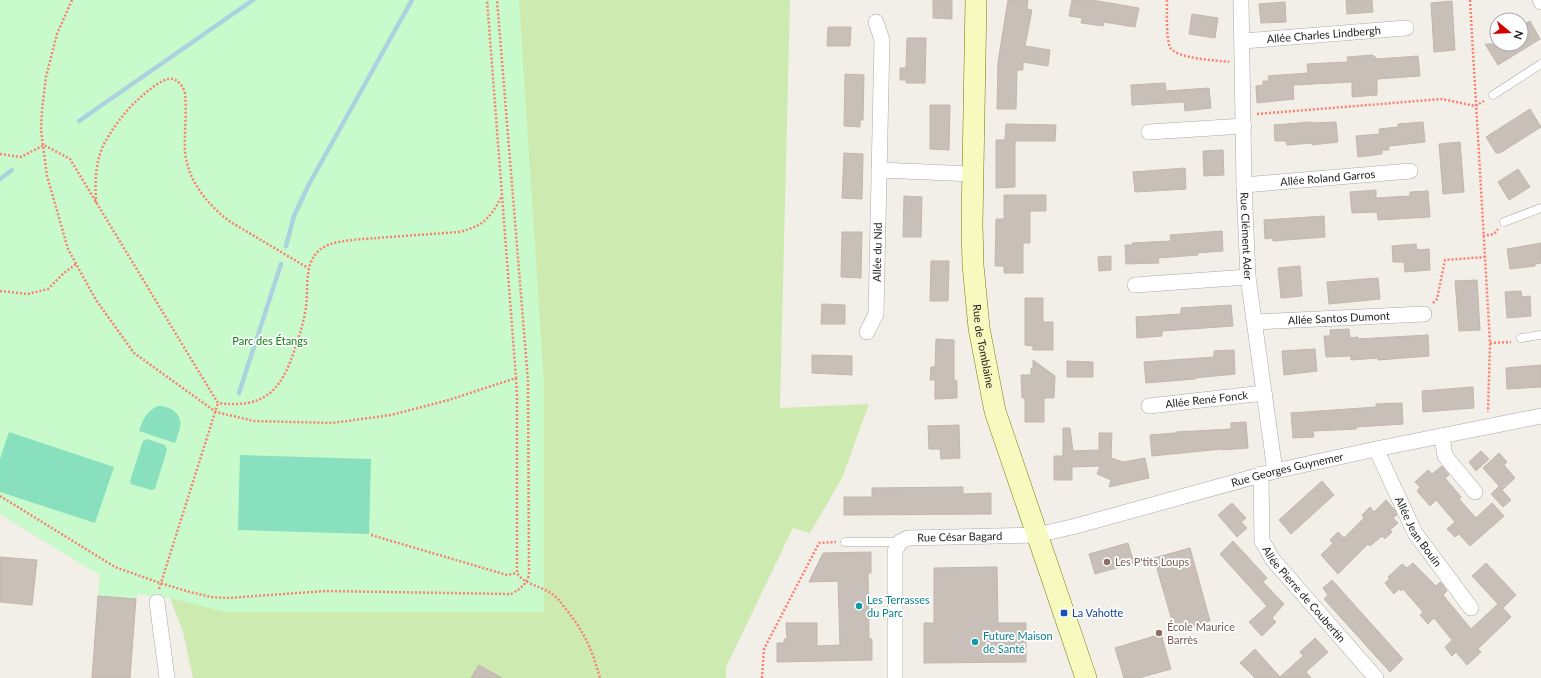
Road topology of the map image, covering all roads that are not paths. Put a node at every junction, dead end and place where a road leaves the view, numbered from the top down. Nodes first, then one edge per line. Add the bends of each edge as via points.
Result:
1 (976, 0) edge
2 (1241, 0) edge
3 (876, 22) dead end
4 (1406, 28) dead end
5 (1243, 41) junction
6 (1541, 64) edge
7 (1493, 95) dead end
8 (1244, 121) junction
9 (1149, 132) dead end
10 (879, 170) junction
11 (1410, 171) dead end
12 (972, 174) junction
13 (1244, 185) junction
14 (1541, 208) edge
15 (1504, 222) road end
16 (1248, 277) junction
17 (1135, 285) dead end
18 (1424, 314) road end
19 (1255, 322) junction
20 (867, 332) dead end
21 (1541, 335) edge
22 (1521, 338) road end
23 (1264, 394) junction
24 (1149, 406) dead end
25 (1541, 416) edge
26 (1442, 436) junction
27 (1376, 449) junction
28 (1268, 472) junction
29 (1475, 492) dead end
30 (1037, 535) junction
31 (846, 542) road end
32 (900, 542) junction
33 (157, 602) road end
34 (1470, 608) dead end
35 (1082, 677) edge
36 (167, 678) edge
37 (895, 678) edge
38 (1376, 678) edge

1 - 12 main road, Rue de Tomblaine
2 - 5 street, Rue Clément Ader
3 - 10 street, Allée du Nid via 882,40
4 - 5 street, Allée Charles Lindbergh
5 - 8 street, Rue Clément Ader
6 - 7 lane
8 - 9 street
8 - 13 street, Rue Clément Ader
10 - 12 street
10 - 20 street, Allée du Nid via 876,314
11 - 13 street, Allée Roland Garros
12 - 30 main road, Rue de Tomblaine via 975,298 984,357 995,411
13 - 16 street, Rue Clément Ader
14 - 15 lane
16 - 17 street
16 - 19 street, Rue Clément Ader
18 - 19 street, Allée Santos Dumont
19 - 23 street, Rue Clément Ader
21 - 22 lane
23 - 24 street, Allée René Fonck
23 - 28 street, Rue Clément Ader
25 - 26 street, Rue Georges Guynemer
26 - 27 street, Rue Georges Guynemer
26 - 29 street via 1445,456
27 - 28 street, Rue Georges Guynemer
27 - 34 street, Allée Jean Bouin via 1415,533
28 - 30 street, Rue Georges Guynemer
28 - 38 street, Allée Pierre de Coubertin via 1262,541 1273,560
30 - 32 street, Rue César Bagard via 908,538
30 - 35 main road, Rue de Tomblaine
31 - 32 lane
32 - 37 street via 895,551
33 - 36 street

